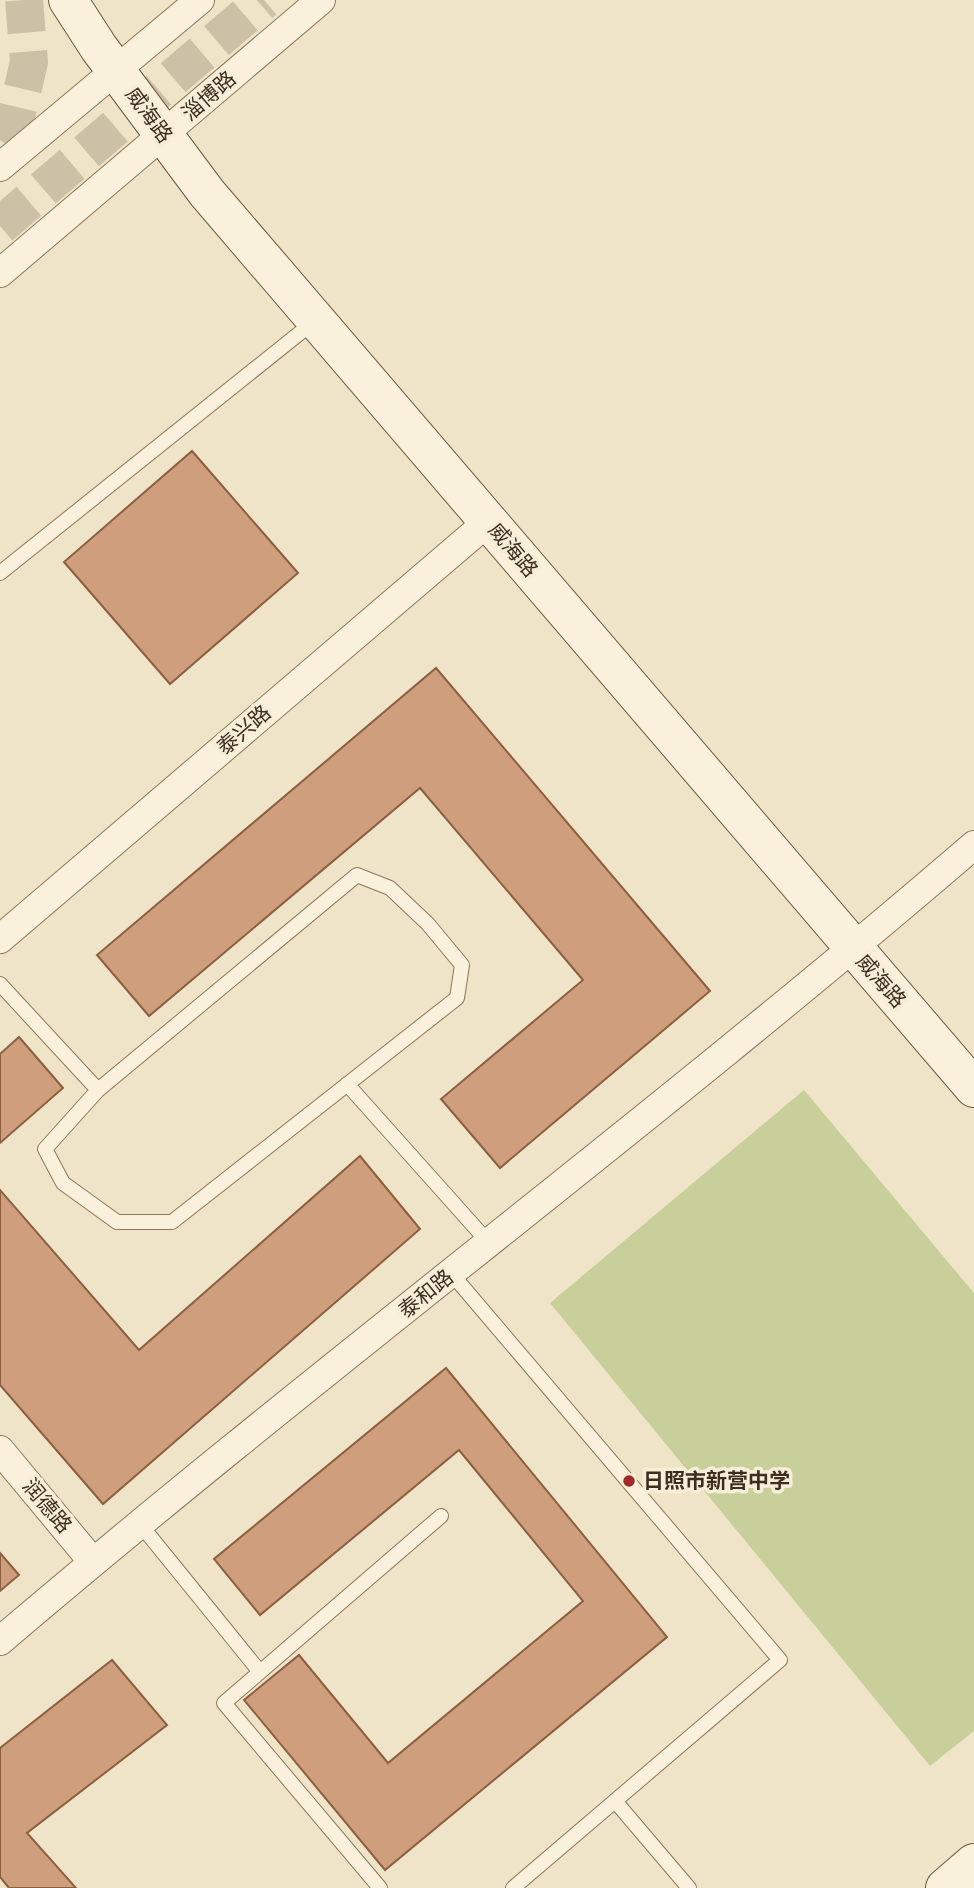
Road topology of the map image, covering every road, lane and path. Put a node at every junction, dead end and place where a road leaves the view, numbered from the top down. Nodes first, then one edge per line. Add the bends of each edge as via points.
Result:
1 (68, 0) edge
2 (200, 0) edge
3 (321, 0) edge
4 (116, 71) junction
5 (164, 135) junction
6 (0, 167) edge
7 (0, 273) edge
8 (316, 320) junction
9 (489, 521) junction
10 (0, 573) edge
11 (974, 845) edge
12 (0, 939) edge
13 (853, 949) junction
14 (0, 984) edge
15 (347, 1084) junction
16 (974, 1088) edge
17 (97, 1090) junction
18 (489, 1243) junction
19 (452, 1273) junction
20 (0, 1450) edge
21 (441, 1516) dead end
22 (140, 1524) junction
23 (93, 1562) junction
24 (0, 1642) edge
25 (260, 1672) junction
26 (615, 1801) junction
27 (974, 1863) edge
28 (380, 1888) edge
29 (513, 1888) edge
30 (689, 1888) edge
31 (944, 1888) edge

1 - 4 main road, 威海路
2 - 4 street
3 - 5 street, 淄博路
4 - 5 main road, 威海路
4 - 6 street
5 - 7 street, 淄博路
5 - 8 main road, 威海路 via 207,193
8 - 9 main road, 威海路
8 - 10 lane
9 - 12 street, 泰兴路
9 - 13 main road, 威海路
11 - 13 street, 泰和路
13 - 16 main road, 威海路
13 - 18 street, 泰和路
14 - 17 lane
15 - 17 lane via 172,1222 117,1222 63,1184 45,1149
15 - 17 lane via 457,998 462,965 390,888 357,875
15 - 18 lane
18 - 19 street, 泰和路
19 - 22 street, 泰和路
19 - 26 lane via 780,1660
20 - 23 street, 润德路
21 - 25 lane
22 - 23 street, 泰和路
22 - 25 lane
23 - 24 street, 泰和路
25 - 28 lane via 223,1703
26 - 29 lane
26 - 30 lane
27 - 31 main road

